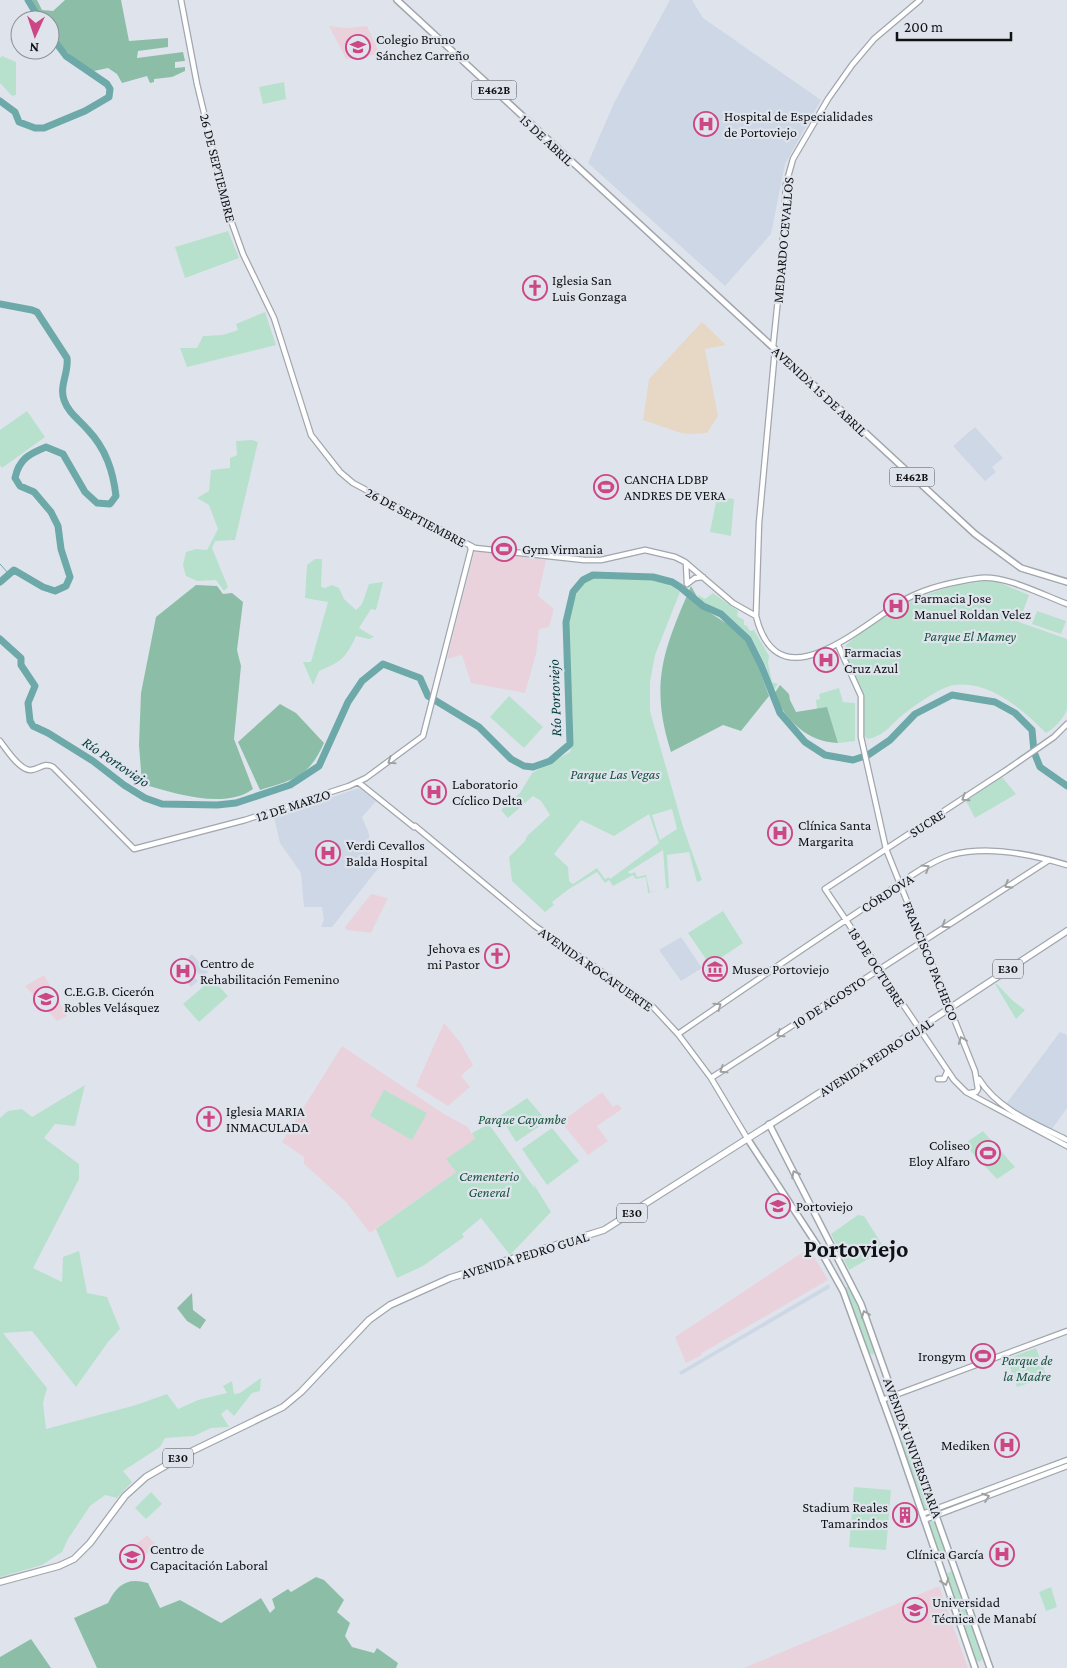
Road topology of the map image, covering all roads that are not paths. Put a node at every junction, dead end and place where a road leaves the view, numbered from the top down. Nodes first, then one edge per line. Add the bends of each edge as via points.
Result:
1 (180, 0) edge
2 (397, 0) edge
3 (920, 0) edge
4 (587, 177) joint
5 (774, 348) junction
6 (472, 548) junction
7 (685, 562) junction
8 (703, 577) junction
9 (1067, 582) edge
10 (1067, 604) edge
11 (756, 616) junction
12 (838, 645) junction
13 (1067, 724) edge
14 (0, 741) edge
15 (360, 781) junction
16 (886, 849) junction
17 (1049, 860) junction
18 (1067, 865) edge
19 (900, 884) junction
20 (825, 889) joint
21 (846, 920) junction
22 (1067, 930) edge
23 (923, 939) junction
24 (879, 969) junction
25 (950, 1008) junction
26 (918, 1029) junction
27 (678, 1034) junction
28 (946, 1071) junction
29 (975, 1071) junction
30 (711, 1078) junction
31 (938, 1079) dead end
32 (966, 1092) junction
33 (1006, 1111) junction
34 (769, 1124) junction
35 (747, 1138) junction
36 (1067, 1140) edge
37 (1067, 1146) edge
38 (814, 1240) joint
39 (1067, 1331) edge
40 (894, 1396) junction
41 (882, 1400) junction
42 (1067, 1460) edge
43 (1067, 1466) edge
44 (937, 1512) junction
45 (923, 1517) junction
46 (0, 1582) edge
47 (968, 1603) junction
48 (954, 1607) junction
49 (975, 1668) edge
50 (990, 1668) edge

1 - 6 street, 26 DE SEPTIEMBRE via 227,210 243,254 274,318 310,435 348,479
2 - 4 main road, 15 DE ABRIL / E462B
3 - 5 street, MEDARDO CEVALLOS via 856,60 828,99 793,159 786,184
4 - 5 main road, AVENIDA 15 DE ABRIL / E462B
5 - 9 main road, AVENIDA 15 DE ABRIL / E462B via 990,546 1021,568
5 - 11 street, MEDARDO CEVALLOS via 759,523
6 - 7 street, 26 DE SEPTIEMBRE via 589,561 645,550
6 -> 15 street, 12 DE MARZO via 423,736
7 - 8 street, 26 DE SEPTIEMBRE
7 - 8 street via 687,584
8 - 11 street, 26 DE SEPTIEMBRE via 733,603
10 - 12 street via 996,578 966,580 912,596
11 - 12 street via 770,647 782,656 800,656
12 - 16 street, FRANCISCO PACHECO via 861,696 861,737
13 -> 16 street, SUCRE via 1005,771
14 - 15 street, 12 DE MARZO via 26,769 46,764 54,767 134,849 245,820
15 - 27 street, AVENIDA ROCAFUERTE via 535,926 652,1007
16 - 19 street, FRANCISCO PACHECO
16 - 20 street, SUCRE
17 - 18 street, CÓRDOVA
19 -> 17 street, CÓRDOVA via 948,856 970,852 1006,852
17 -> 23 street, 10 DE AGOSTO
19 - 21 street, CÓRDOVA
19 - 23 street, FRANCISCO PACHECO
20 - 21 street, 18 DE OCTUBRE
21 - 24 street, 18 DE OCTUBRE
27 -> 21 street, CÓRDOVA
22 - 25 highway, AVENIDA PEDRO GUAL / E30
23 - 24 street, 10 DE AGOSTO
23 - 25 street, FRANCISCO PACHECO
24 - 26 street, 18 DE OCTUBRE
24 -> 30 street, 10 DE AGOSTO
25 - 26 highway, AVENIDA PEDRO GUAL / E30
29 -> 25 street, FRANCISCO PACHECO
26 - 28 street, 18 DE OCTUBRE
26 - 34 highway, AVENIDA PEDRO GUAL / E30
27 - 30 street, AVENIDA ROCAFUERTE
28 - 31 street via 946,1078
28 - 32 street, 18 DE OCTUBRE
29 - 32 street via 978,1089 974,1093
29 - 33 street, FRANCISCO PACHECO via 988,1092
30 - 35 street, AVENIDA ROCAFUERTE
32 - 33 street, 18 DE OCTUBRE
33 - 36 street
33 - 37 street
34 - 35 highway, AVENIDA PEDRO GUAL / E30
40 -> 34 main road, AVENIDA UNIVERSITARIA via 861,1304
35 - 38 main road, AVENIDA ROCAFUERTE
35 - 46 highway, AVENIDA PEDRO GUAL / E30 via 604,1230 450,1278 390,1305 370,1320 283,1407 146,1477 125,1496 74,1559
38 - 41 main road, AVENIDA UNIVERSITARIA via 843,1291
39 - 40 street
40 - 41 street
40 - 44 main road, AVENIDA UNIVERSITARIA
41 - 45 main road, AVENIDA UNIVERSITARIA
42 - 44 street
44 -> 43 street
44 - 45 street
44 - 47 main road, AVENIDA UNIVERSITARIA
45 -> 48 main road, AVENIDA UNIVERSITARIA
47 - 48 main road
47 - 50 main road, AVENIDA UNIVERSITARIA
48 - 49 main road, AVENIDA UNIVERSITARIA

